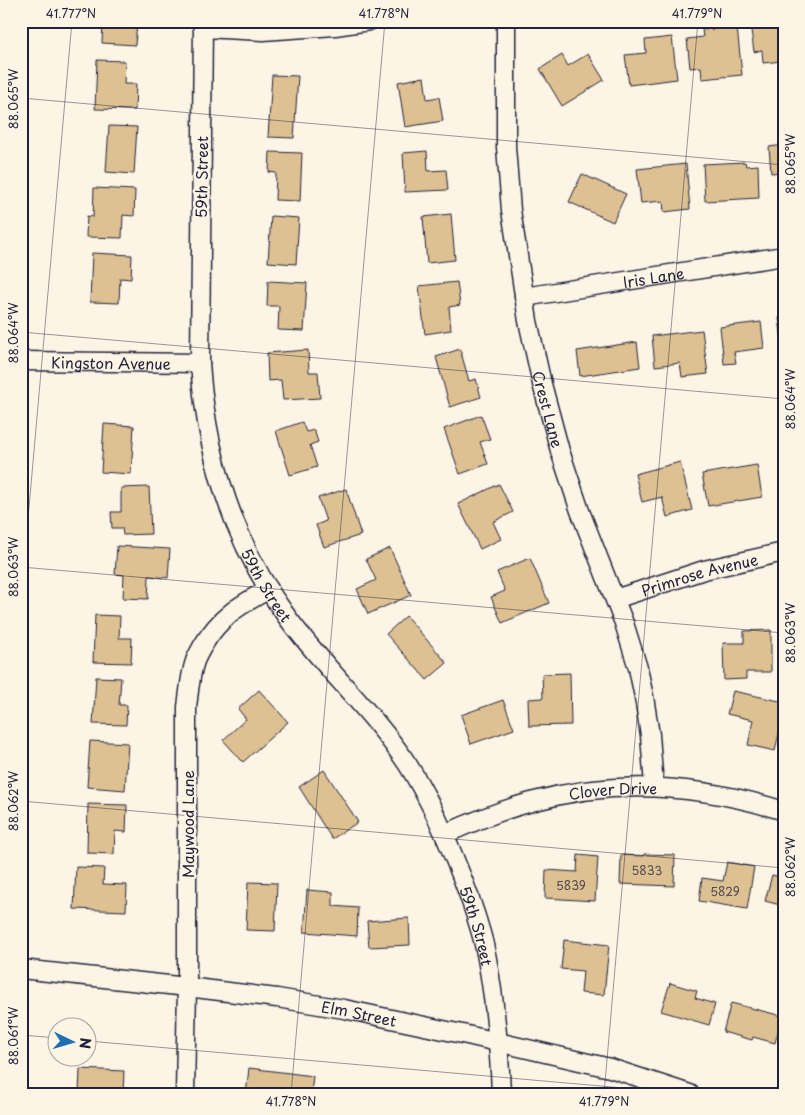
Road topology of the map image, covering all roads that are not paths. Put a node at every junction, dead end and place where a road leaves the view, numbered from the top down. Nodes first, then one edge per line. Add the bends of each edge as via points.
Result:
1 (369, 21) edge
2 (506, 21) edge
3 (203, 25) edge
4 (784, 256) edge
5 (524, 297) junction
6 (21, 361) edge
7 (200, 363) junction
8 (784, 552) edge
9 (269, 588) junction
10 (614, 599) junction
11 (654, 786) junction
12 (784, 810) edge
13 (445, 834) junction
14 (21, 970) edge
15 (187, 987) junction
16 (498, 1042) junction
17 (185, 1094) edge
18 (501, 1094) edge
19 (690, 1094) edge

1 - 3 street via 263,31
2 - 5 street, Crest Lane via 506,147 511,210
3 - 7 street, 59th Street
4 - 5 street, Iris Lane
5 - 10 street, Crest Lane via 560,451
6 - 7 street, Kingston Avenue
7 - 9 street, 59th Street via 208,429 219,477 242,538
8 - 10 street, Primrose Avenue via 704,570
9 - 13 street, 59th Street via 321,659 393,744 425,794
9 - 15 street, Maywood Lane via 222,619 195,660 190,682 187,707
10 - 11 street, Crest Lane via 638,668 650,734
11 - 12 street, Clover Drive via 728,795
11 - 13 street, Clover Drive via 587,791 536,800
13 - 16 street, 59th Street via 469,893 481,934
14 - 15 street, Elm Street
15 - 16 street, Elm Street via 344,1009
15 - 17 street, Maywood Lane
16 - 18 street, 59th Street
16 - 19 street, Elm Street via 610,1068

